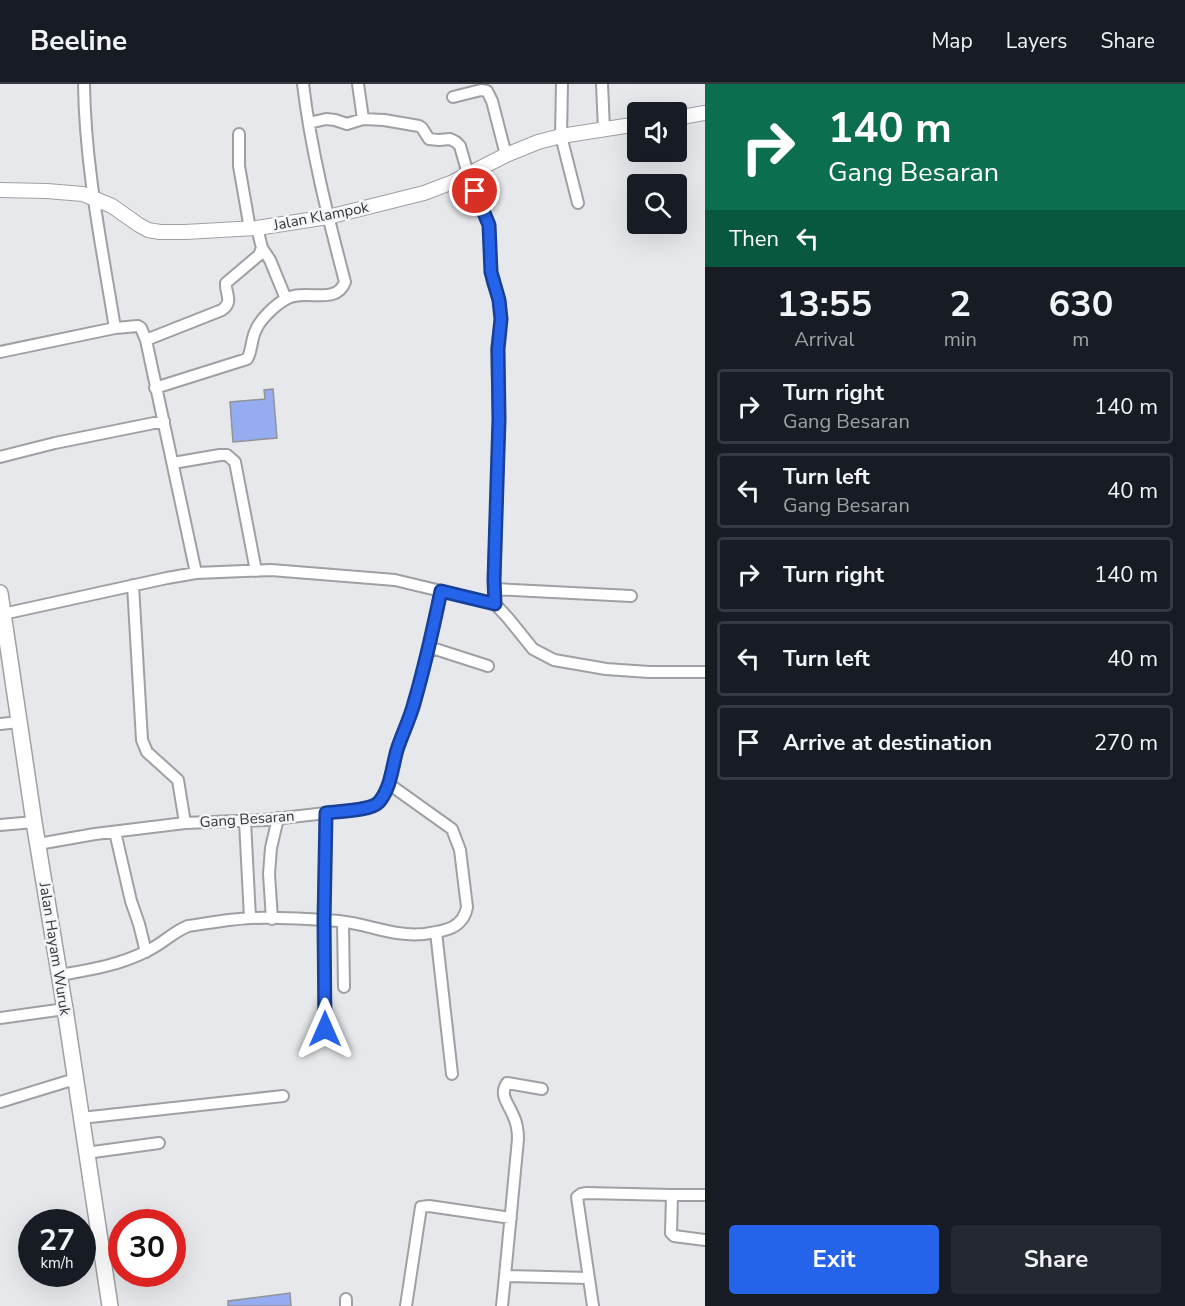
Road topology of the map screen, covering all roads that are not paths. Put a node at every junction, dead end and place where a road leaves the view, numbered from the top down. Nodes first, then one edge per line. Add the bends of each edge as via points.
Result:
1 (84, 84) edge
2 (303, 84) edge
3 (358, 84) edge
4 (562, 84) edge
5 (602, 84) edge
6 (453, 97) dead end
7 (705, 113) edge
8 (687, 116) edge
9 (363, 119) junction
10 (309, 123) junction
11 (627, 126) edge
12 (604, 129) junction
13 (239, 134) dead end
14 (561, 136) junction
15 (506, 155) junction
16 (468, 174) junction
17 (0, 190) edge
18 (94, 198) junction
19 (578, 203) dead end
20 (328, 217) junction
21 (254, 228) junction
22 (262, 248) junction
23 (286, 299) junction
24 (115, 328) junction
25 (146, 340) junction
26 (0, 352) edge
27 (155, 387) junction
28 (164, 421) junction
29 (0, 458) edge
30 (173, 463) junction
31 (256, 571) junction
32 (196, 573) junction
33 (133, 585) junction
34 (494, 589) junction
35 (441, 591) junction
36 (0, 593) edge
37 (631, 596) dead end
38 (495, 604) junction
39 (3, 614) junction
40 (429, 647) junction
41 (488, 666) dead end
42 (705, 672) edge
43 (19, 722) junction
44 (0, 723) edge
45 (389, 784) junction
46 (326, 813) junction
47 (279, 818) junction
48 (245, 821) junction
49 (34, 822) junction
50 (184, 823) junction
51 (0, 825) edge
52 (115, 832) junction
53 (38, 844) junction
54 (250, 918) junction
55 (272, 919) junction
56 (324, 920) junction
57 (343, 922) junction
58 (436, 932) junction
59 (146, 952) junction
60 (60, 975) junction
61 (344, 987) dead end
62 (65, 1009) junction
63 (0, 1018) edge
64 (325, 1029) dead end
65 (452, 1074) dead end
66 (75, 1079) junction
67 (542, 1089) dead end
68 (283, 1096) dead end
69 (0, 1102) edge
70 (81, 1118) junction
71 (159, 1143) dead end
72 (86, 1153) junction
73 (672, 1195) junction
74 (705, 1195) edge
75 (512, 1218) junction
76 (705, 1240) edge
77 (505, 1276) junction
78 (588, 1278) junction
79 (110, 1306) edge
80 (406, 1306) edge
81 (502, 1306) edge
82 (593, 1306) edge

1 - 18 street
2 - 10 street
3 - 9 street
4 - 14 street
5 - 12 street
6 - 15 street via 487,91
7 - 8 street
9 - 10 street via 343,123 326,118
9 - 16 street via 418,126 429,139 456,142
10 - 20 street
11 - 12 street, Jalan Klampok
12 - 14 street, Jalan Klampok
13 - 21 street via 239,166
14 - 15 street, Jalan Klampok
14 - 19 street
15 - 16 street, Jalan Klampok
16 - 20 street, Jalan Klampok via 424,193
16 - 34 street via 489,225 491,272 501,319
17 - 18 street, Jalan Klampok via 62,192
18 - 21 street, Jalan Klampok via 148,230
18 - 24 street
20 - 21 street, Jalan Klampok
20 - 23 street via 345,282 342,289 332,294
21 - 22 street
22 - 23 street
22 - 25 street via 226,283 229,302 222,310
23 - 27 street via 260,323 247,359
24 - 25 street via 138,326
24 - 26 street
25 - 27 street
27 - 28 street
28 - 29 street
28 - 30 street
30 - 31 street via 220,455 236,462
30 - 32 street
31 - 32 street
31 - 35 street via 395,580
32 - 33 street
33 - 39 street
33 - 50 street via 142,740 147,752 178,780
34 - 37 street
34 - 38 street
35 - 38 street
35 - 40 street, Gang Besaran
36 - 39 main road, Jalan Hayam Wuruk
38 - 42 street via 533,650 554,660 606,669
39 - 43 main road, Jalan Hayam Wuruk
40 - 41 street
40 - 45 street, Gang Besaran
43 - 44 street
43 - 49 main road, Jalan Hayam Wuruk
45 - 46 street, Gang Besaran via 375,805
45 - 58 street via 452,829 460,850 465,915 455,926
46 - 47 street, Gang Besaran
46 - 56 street
47 - 48 street, Gang Besaran
47 - 55 street via 269,874
48 - 50 street, Gang Besaran
48 - 54 street
49 - 51 street
49 - 53 main road, Jalan Hayam Wuruk
50 - 52 street, Gang Besaran
52 - 53 street, Gang Besaran
52 - 59 street
53 - 60 main road, Jalan Hayam Wuruk
54 - 55 street
54 - 59 street via 188,926
55 - 56 street
56 - 57 street
56 - 64 street
57 - 58 street via 404,935
57 - 61 street
58 - 65 street
59 - 60 street via 108,966
60 - 62 main road, Jalan Hayam Wuruk
62 - 63 street
62 - 66 main road, Jalan Hayam Wuruk
66 - 69 street
66 - 70 main road, Jalan Hayam Wuruk
67 - 75 street via 507,1083 505,1086 505,1100 518,1134
68 - 70 street
70 - 72 main road, Jalan Hayam Wuruk
71 - 72 street
72 - 79 main road, Jalan Hayam Wuruk
73 - 74 street
73 - 76 street via 672,1235
73 - 78 street via 578,1196
75 - 77 street
75 - 80 street via 421,1207
77 - 78 street
77 - 81 street
78 - 82 street

